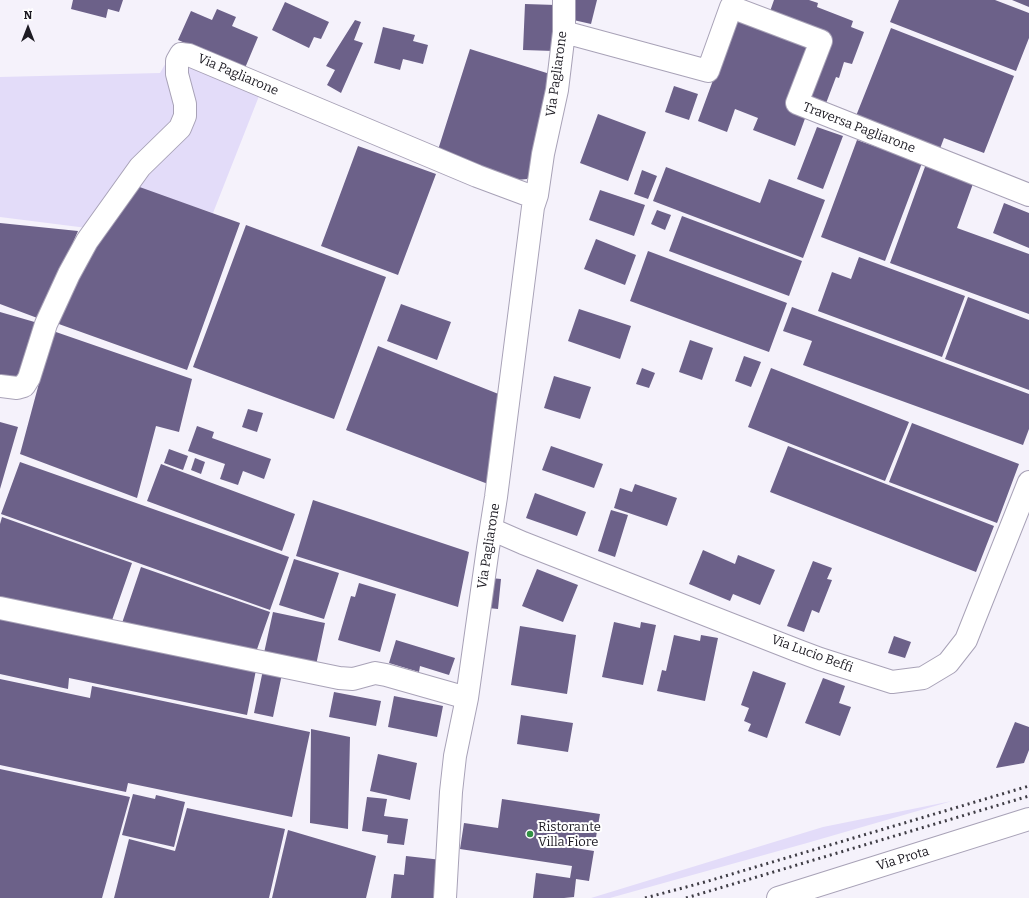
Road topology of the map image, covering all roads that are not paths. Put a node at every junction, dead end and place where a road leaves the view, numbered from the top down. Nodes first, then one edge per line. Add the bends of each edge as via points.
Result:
1 (564, 0) edge
2 (564, 32) junction
3 (537, 195) junction
4 (1029, 195) edge
5 (0, 386) edge
6 (1029, 482) edge
7 (491, 529) junction
8 (0, 608) edge
9 (467, 698) junction
10 (1029, 819) edge
11 (445, 898) edge
12 (778, 898) edge

1 - 2 street, Via Pagliarone
2 - 3 street, Via Pagliarone via 557,90
2 - 4 street, Traversa Pagliarone via 708,71 731,7 821,41 797,103
3 - 5 street, Via Pagliarone via 528,195 477,176 189,55 181,54 177,61 177,74 186,104 186,116 180,128 140,167 86,241 46,324 29,378 24,386
3 - 7 street, Via Pagliarone via 533,207
6 - 7 street, Via Lucio Beffi via 966,640 948,663 923,678 892,682 796,650
7 - 9 street, Via Pagliarone
8 - 9 street via 339,678 386,675
9 - 11 street, Via Pagliarone via 455,756 451,792
10 - 12 street, Via Prota

